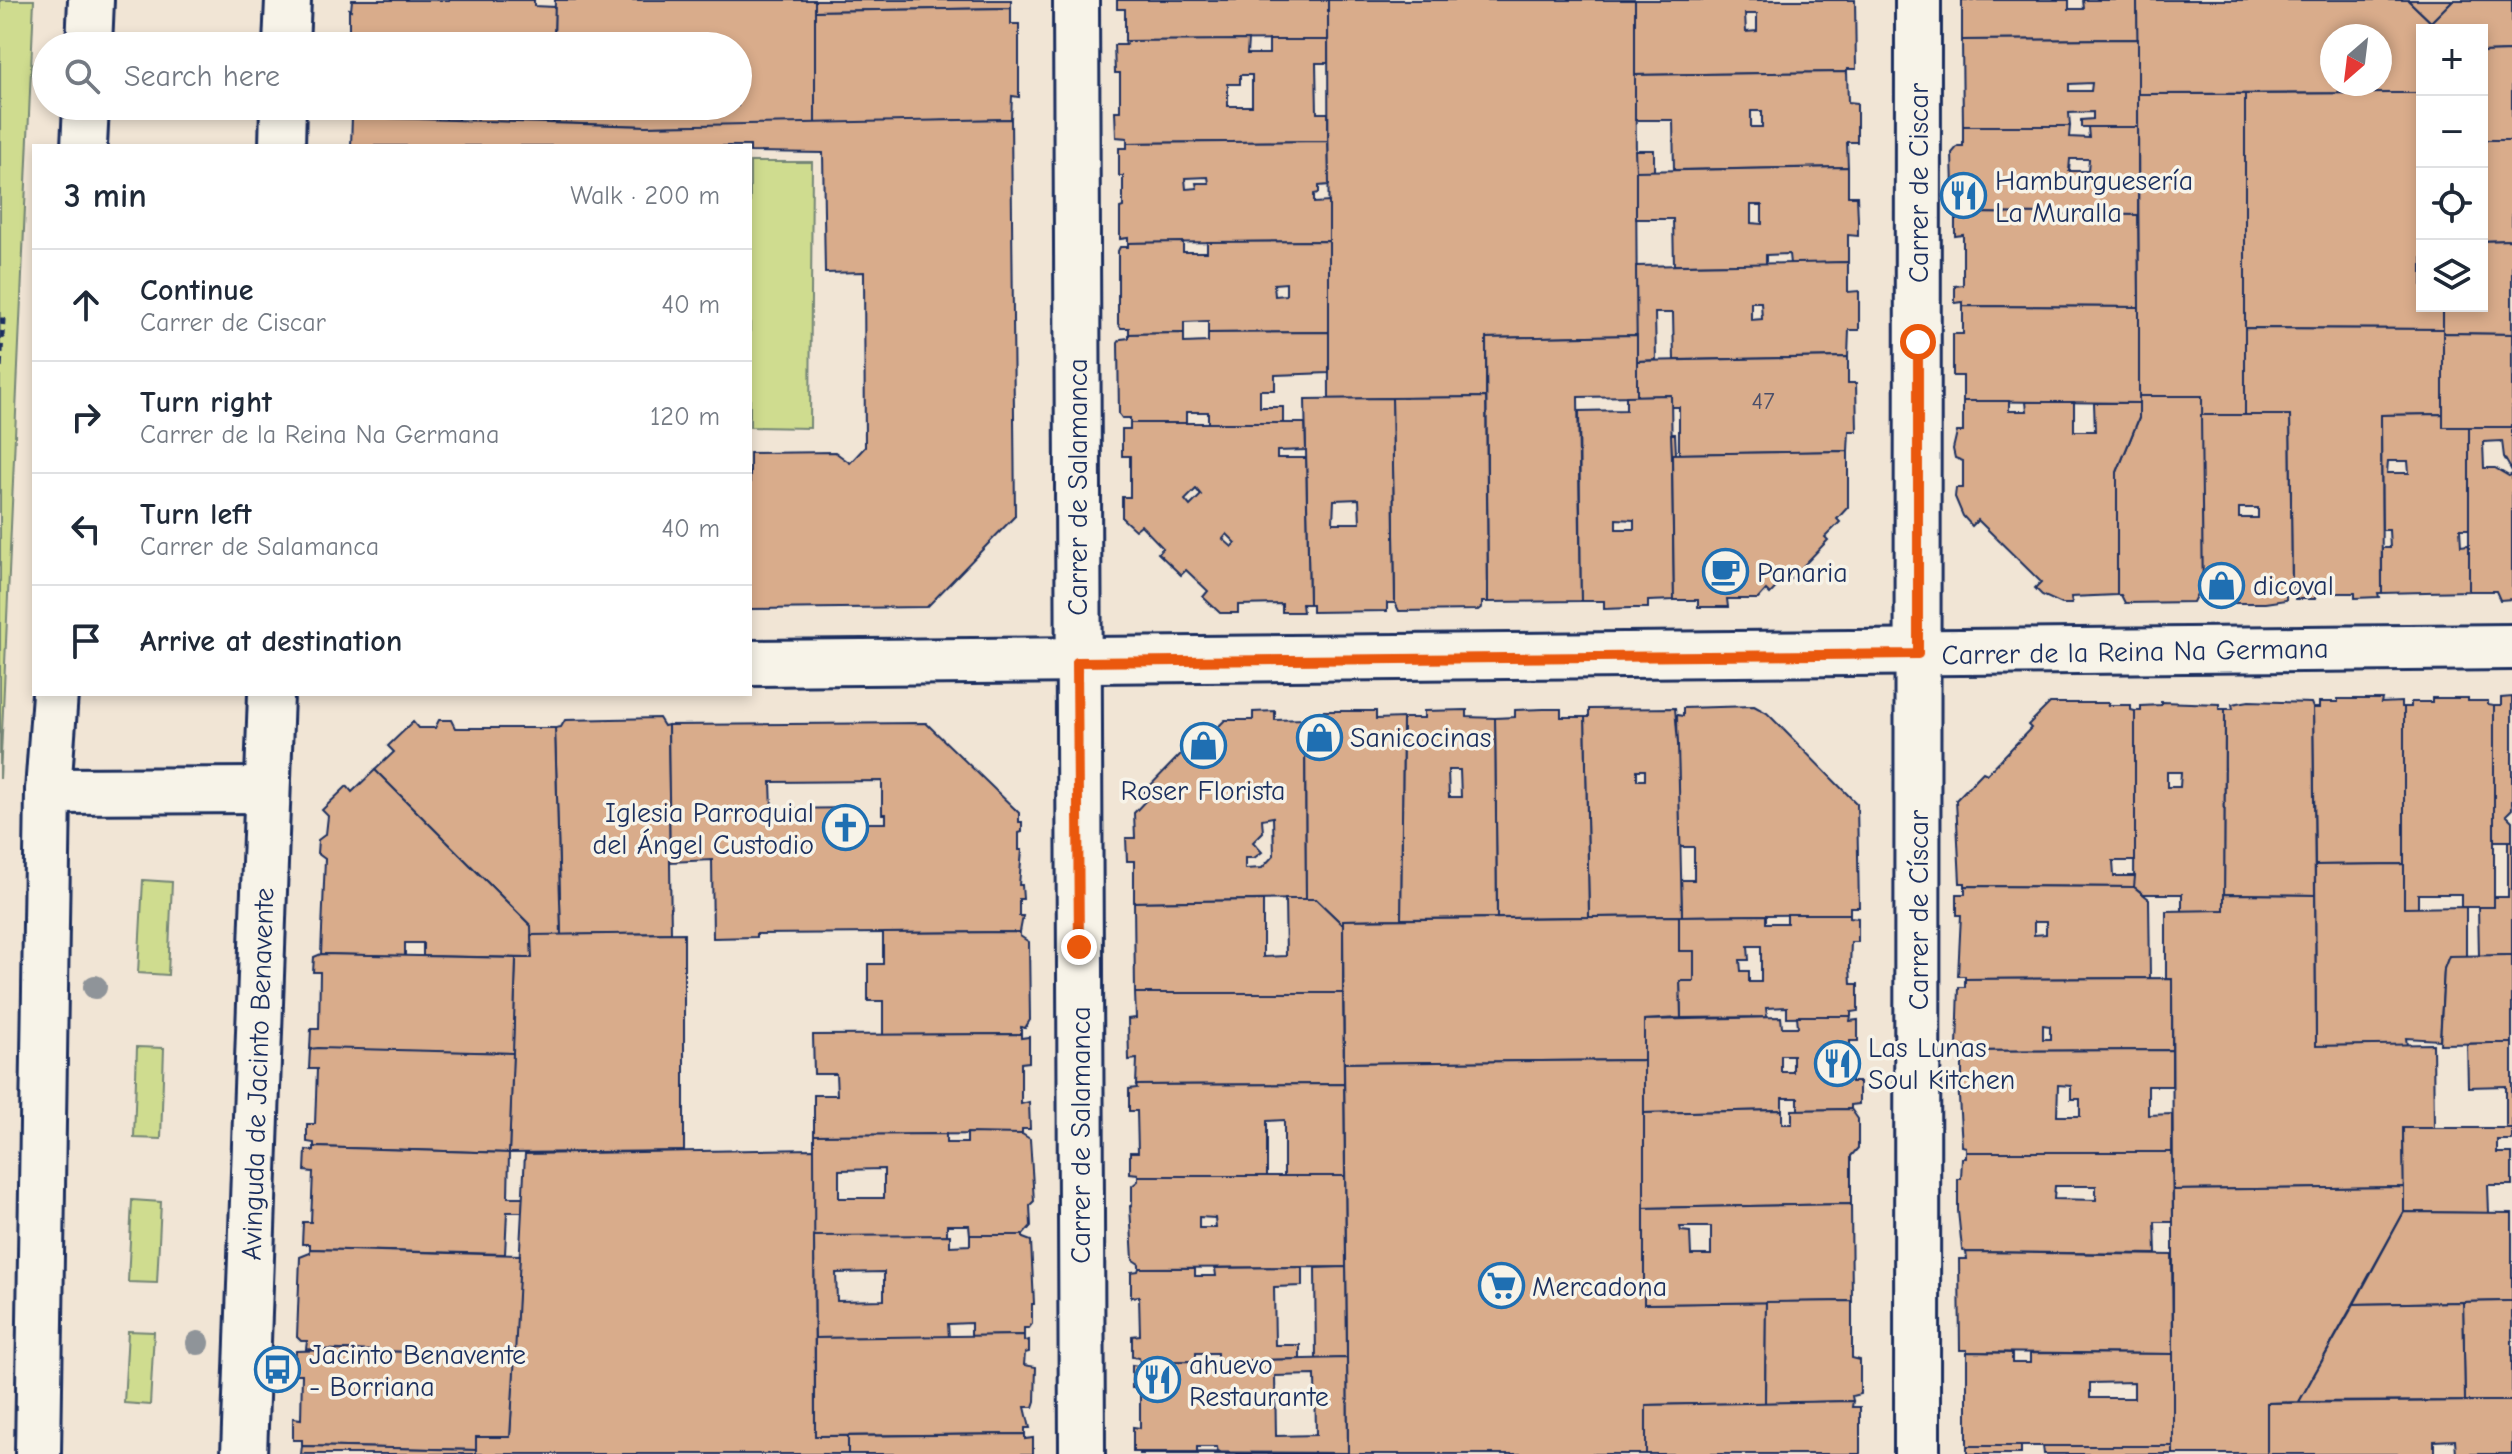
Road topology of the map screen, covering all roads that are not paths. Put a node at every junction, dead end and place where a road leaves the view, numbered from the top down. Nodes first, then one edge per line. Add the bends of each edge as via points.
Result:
1 (91, 0) edge
2 (288, 0) edge
3 (1076, 0) edge
4 (1918, 0) edge
5 (90, 32) edge
6 (287, 32) edge
7 (85, 120) edge
8 (283, 120) edge
9 (84, 144) edge
10 (282, 144) edge
11 (2512, 647) edge
12 (1918, 654) junction
13 (1077, 662) junction
14 (752, 663) edge
15 (55, 696) edge
16 (271, 696) edge
17 (267, 790) junction
18 (48, 791) junction
19 (38, 1454) edge
20 (244, 1454) edge
21 (1082, 1454) edge
22 (1917, 1454) edge

1 - 5 street
2 - 6 street
3 - 13 street, Carrer de Salamanca
4 - 12 street, Carrer de Ciscar
7 - 9 street
8 - 10 street
11 - 12 street, Carrer de la Reina Na Germana
12 - 13 street, Carrer de la Reina Na Germana
12 - 22 street, Carrer de Císcar
13 - 14 street, Carrer de la Reina Na Germana
13 - 21 street, Carrer de Salamanca
15 - 18 street
16 - 17 street, Avinguda de Jacinto Benavente
17 - 18 street
17 - 20 street, Avinguda de Jacinto Benavente
18 - 19 street

